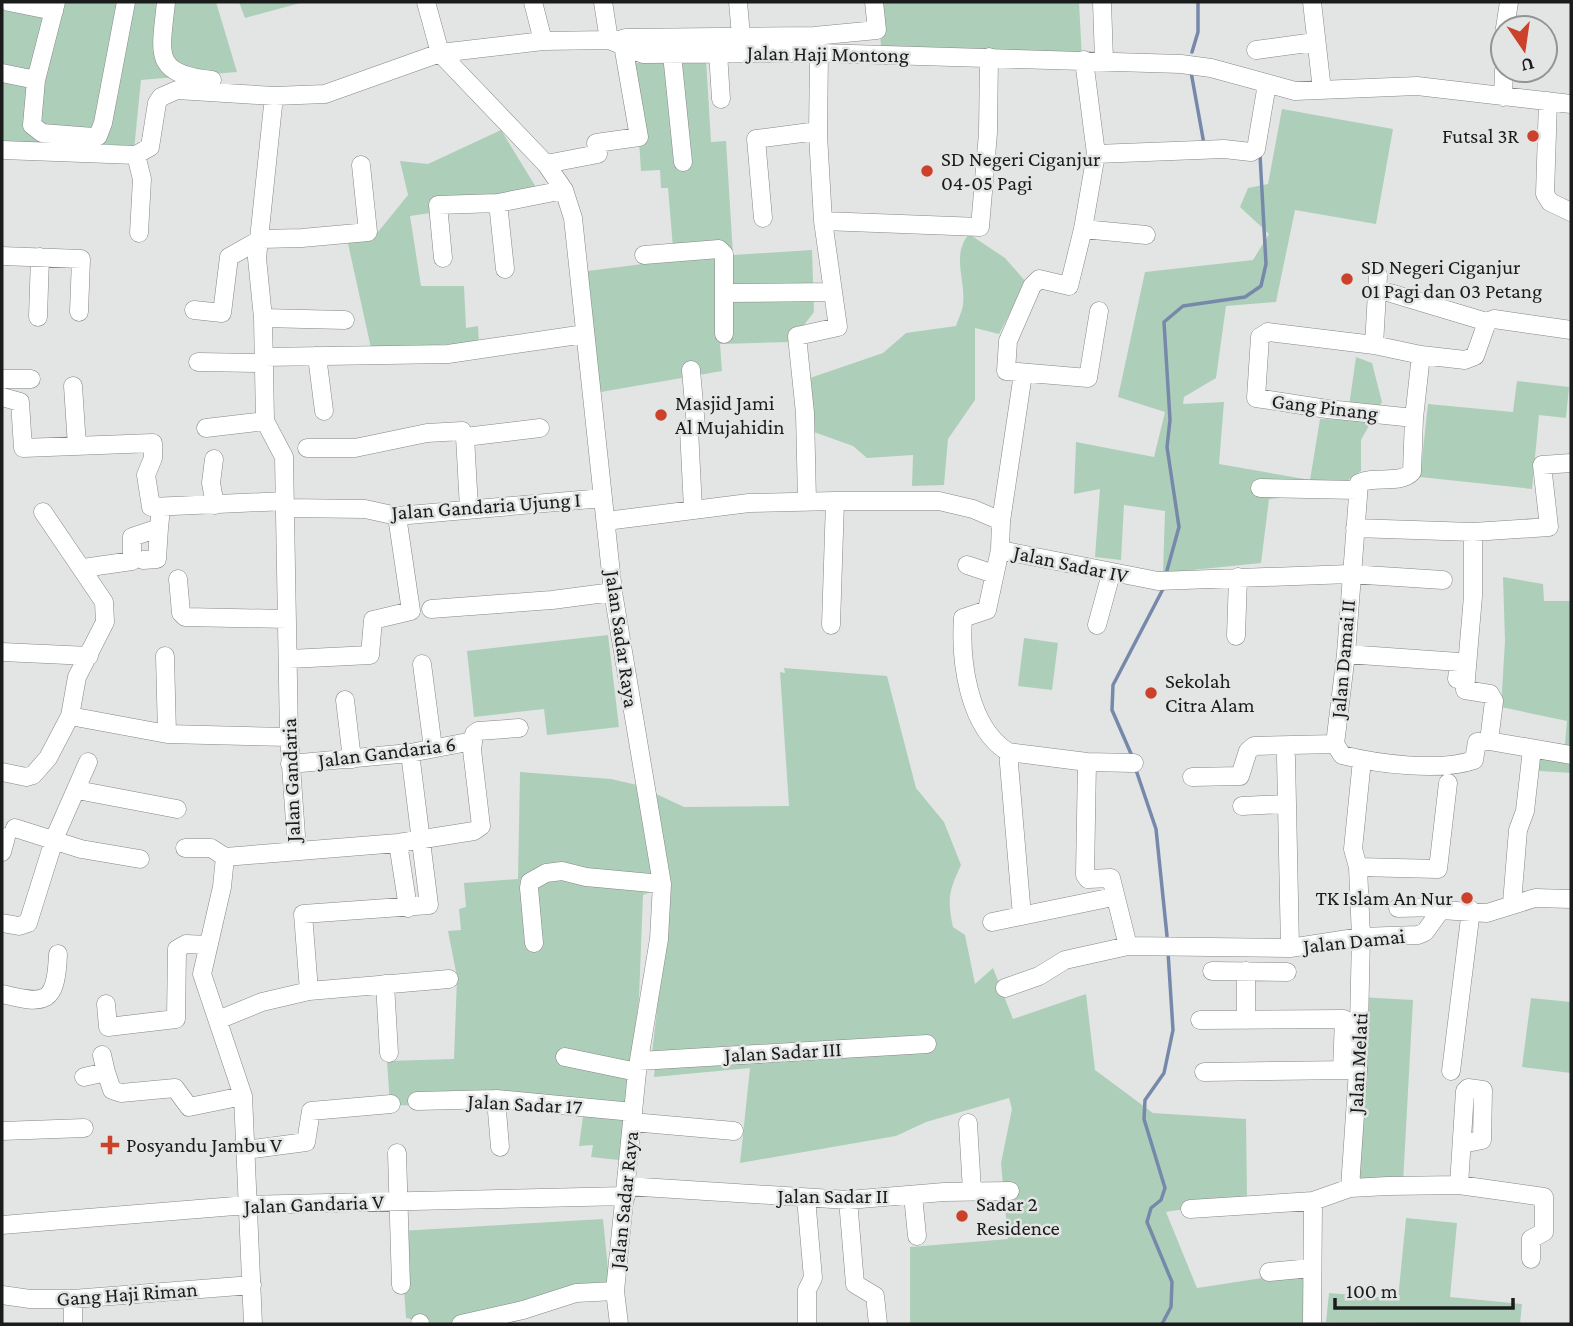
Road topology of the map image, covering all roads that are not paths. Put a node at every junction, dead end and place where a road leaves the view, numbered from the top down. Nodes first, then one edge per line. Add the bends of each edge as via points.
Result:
1 (9, 2) edge
2 (126, 2) edge
3 (166, 2) edge
4 (426, 2) edge
5 (533, 2) edge
6 (603, 2) edge
7 (738, 2) edge
8 (874, 2) edge
9 (1102, 2) edge
10 (1312, 2) edge
11 (55, 6) edge
12 (543, 41) junction
13 (616, 42) junction
14 (1315, 42) junction
15 (742, 45) junction
16 (1256, 50) dead end
17 (440, 53) junction
18 (718, 53) junction
19 (819, 53) junction
20 (672, 54) junction
21 (989, 57) junction
22 (1084, 60) junction
23 (1104, 60) junction
24 (2, 73) edge
25 (36, 80) junction
26 (212, 80) dead end
27 (1267, 83) junction
28 (1503, 84) edge
29 (1322, 90) junction
30 (274, 96) junction
31 (1503, 97) junction
32 (721, 99) dead end
33 (1548, 101) junction
34 (1571, 104) edge
35 (818, 131) junction
36 (2, 150) edge
37 (1096, 154) junction
38 (136, 155) junction
39 (682, 162) dead end
40 (546, 164) junction
41 (361, 165) dead end
42 (564, 190) junction
43 (498, 203) junction
44 (1571, 212) edge
45 (763, 218) dead end
46 (823, 221) junction
47 (1083, 229) junction
48 (139, 233) dead end
49 (1146, 236) dead end
50 (261, 239) junction
51 (644, 255) dead end
52 (2, 256) edge
53 (40, 257) junction
54 (443, 258) dead end
55 (505, 269) dead end
56 (834, 292) junction
57 (724, 293) junction
58 (194, 310) dead end
59 (1099, 311) dead end
60 (79, 312) dead end
61 (38, 317) dead end
62 (263, 318) junction
63 (345, 320) dead end
64 (1488, 321) junction
65 (1571, 327) edge
66 (585, 334) junction
67 (724, 334) dead end
68 (1374, 345) junction
69 (317, 355) junction
70 (1421, 355) junction
71 (263, 360) junction
72 (198, 362) dead end
73 (691, 370) dead end
74 (1023, 374) junction
75 (2, 379) edge
76 (31, 379) dead end
77 (73, 386) dead end
78 (2, 397) edge
79 (324, 411) dead end
80 (1414, 418) junction
81 (265, 421) junction
82 (206, 428) dead end
83 (540, 428) dead end
84 (465, 437) junction
85 (77, 446) junction
86 (307, 448) dead end
87 (214, 459) dead end
88 (1571, 463) edge
89 (1260, 488) dead end
90 (1357, 490) junction
91 (603, 498) junction
92 (807, 501) junction
93 (835, 501) junction
94 (285, 504) junction
95 (215, 505) junction
96 (161, 508) junction
97 (469, 508) junction
98 (693, 509) junction
99 (43, 512) dead end
100 (397, 516) junction
101 (606, 521) junction
102 (1001, 521) junction
103 (159, 528) junction
104 (1355, 528) junction
105 (1473, 532) junction
106 (1000, 550) junction
107 (143, 560) dead end
108 (967, 565) dead end
109 (83, 568) junction
110 (994, 574) junction
111 (1111, 574) junction
112 (1350, 574) junction
113 (1238, 577) junction
114 (178, 579) dead end
115 (1443, 580) dead end
116 (613, 592) junction
117 (430, 609) dead end
118 (287, 619) junction
119 (1461, 621) dead end
120 (831, 625) dead end
121 (1097, 625) dead end
122 (1236, 636) dead end
123 (93, 648) junction
124 (2, 652) edge
125 (1346, 654) junction
126 (165, 656) dead end
127 (289, 659) junction
128 (1459, 662) junction
129 (422, 664) dead end
130 (1456, 686) dead end
131 (345, 700) dead end
132 (70, 716) junction
133 (519, 728) dead end
134 (167, 734) junction
135 (289, 737) junction
136 (473, 741) junction
137 (1489, 741) junction
138 (1335, 744) junction
139 (433, 747) junction
140 (1532, 749) junction
141 (1008, 752) junction
142 (410, 753) junction
143 (1571, 755) edge
144 (1286, 757) dead end
145 (352, 759) junction
146 (1362, 760) junction
147 (88, 761) dead end
148 (1087, 762) junction
149 (1134, 763) dead end
150 (290, 764) junction
151 (2, 772) edge
152 (1192, 777) dead end
153 (1448, 783) dead end
154 (77, 790) junction
155 (1285, 804) junction
156 (1242, 806) dead end
157 (177, 809) dead end
158 (8, 839) edge
159 (421, 839) junction
160 (54, 841) junction
161 (398, 843) junction
162 (185, 848) dead end
163 (296, 850) junction
164 (225, 857) junction
165 (140, 859) dead end
166 (1358, 867) junction
167 (662, 884) junction
168 (1113, 897) junction
169 (1571, 899) edge
170 (1512, 903) junction
171 (408, 908) junction
172 (1398, 908) dead end
173 (1441, 910) junction
174 (1471, 910) junction
175 (1023, 916) junction
176 (992, 922) dead end
177 (2, 923) edge
178 (1361, 937) junction
179 (534, 943) dead end
180 (206, 945) junction
181 (1128, 946) junction
182 (1290, 948) junction
183 (58, 954) dead end
184 (1212, 971) dead end
185 (1246, 971) junction
186 (1287, 972) dead end
187 (449, 979) dead end
188 (385, 984) junction
189 (1005, 988) dead end
190 (309, 991) junction
191 (2, 994) edge
192 (106, 1004) dead end
193 (218, 1020) junction
194 (1200, 1020) dead end
195 (1247, 1020) junction
196 (927, 1044) dead end
197 (389, 1053) dead end
198 (565, 1057) dead end
199 (638, 1066) junction
200 (1350, 1070) junction
201 (1451, 1071) dead end
202 (1204, 1072) dead end
203 (84, 1077) dead end
204 (243, 1096) junction
205 (496, 1099) junction
206 (417, 1101) dead end
207 (391, 1104) dead end
208 (632, 1117) junction
209 (968, 1123) dead end
210 (84, 1128) dead end
211 (2, 1131) edge
212 (734, 1131) dead end
213 (1462, 1144) dead end
214 (500, 1147) dead end
215 (245, 1150) junction
216 (397, 1153) dead end
217 (1459, 1185) junction
218 (1350, 1188) junction
219 (626, 1191) junction
220 (971, 1191) junction
221 (1010, 1191) dead end
222 (914, 1195) junction
223 (806, 1198) junction
224 (848, 1200) junction
225 (399, 1201) junction
226 (1313, 1201) junction
227 (247, 1205) junction
228 (1190, 1209) dead end
229 (2, 1225) edge
230 (917, 1236) dead end
231 (1531, 1259) dead end
232 (1311, 1268) junction
233 (1269, 1272) dead end
234 (252, 1285) junction
235 (401, 1285) dead end
236 (615, 1291) junction
237 (2, 1295) edge
238 (73, 1298) junction
239 (73, 1324) edge
240 (253, 1324) edge
241 (461, 1324) edge
242 (619, 1324) edge
243 (807, 1324) edge
244 (878, 1324) edge
245 (1312, 1324) edge

1 - 11 street
2 - 25 street via 98,136 35,130
3 - 26 street via 165,62 185,77
4 - 17 street, Jalan Sadar Raya
5 - 12 street
6 - 13 street
7 - 15 street
8 - 15 street via 877,30
9 - 23 street
10 - 14 street
11 - 25 street
12 - 13 street, Jalan Haji Montong
12 - 17 street, Jalan Haji Montong
13 - 15 street via 626,38
13 - 20 street, Jalan Haji Montong via 643,54
13 - 40 street via 639,137 596,143 598,154
14 - 16 street
14 - 29 street
15 - 18 street, Jalan Haji Montong
15 - 19 street, Jalan Haji Montong
17 - 30 street, Jalan Haji Montong via 325,94
17 - 40 street, Jalan Sadar Raya
18 - 20 street, Jalan Haji Montong
18 - 32 street
19 - 21 street, Jalan Haji Montong
19 - 35 street
20 - 39 street
21 - 22 street, Jalan Haji Montong
21 - 46 street via 980,227
22 - 23 street, Jalan Haji Montong
22 - 37 street
23 - 27 street, Jalan Haji Montong via 1195,65
24 - 25 street
27 - 29 street, Jalan Haji Montong via 1295,92
27 - 37 street via 1256,149 1251,152
28 - 31 street
29 - 31 street, Jalan Haji Montong via 1479,87
30 - 38 street, Jalan Haji Montong via 177,90 167,94 157,103 149,151
30 - 50 street
31 - 33 street, Jalan Haji Montong
33 - 34 street, Jalan Haji Montong
33 - 44 street via 1545,194 1550,202
35 - 45 street via 756,139
35 - 46 street
36 - 38 street
37 - 47 street
38 - 48 street via 142,179
40 - 42 street, Jalan Sadar Raya
41 - 50 street via 368,232
42 - 43 street
42 - 66 street, Jalan Sadar Raya via 573,218
43 - 54 street via 438,205
43 - 55 street
46 - 56 street
47 - 49 street
47 - 74 street via 1069,286 1039,279 1008,341 1006,371
50 - 58 street via 229,257 222,313
50 - 62 street via 258,280
51 - 57 street via 719,249 724,254
52 - 53 street
53 - 60 street via 83,260
53 - 61 street
56 - 57 street
56 - 92 street via 838,327 797,335
57 - 67 street
59 - 74 street via 1088,378
62 - 63 street
62 - 71 street
64 - 65 street
64 - 68 street via 1378,282
64 - 70 street via 1475,356 1465,360
66 - 69 street via 448,354
66 - 91 street, Jalan Sadar Raya
68 - 70 street
68 - 80 street, Gang Pinang via 1268,332 1260,337 1255,398
69 - 71 street
69 - 79 street
70 - 80 street
71 - 72 street
71 - 81 street
73 - 98 street via 696,427 689,429
74 - 102 street
75 - 76 street
77 - 85 street
78 - 85 street via 19,401 23,448
80 - 90 street via 1412,472 1403,478 1366,479
81 - 82 street
81 - 94 street, Jalan Gandaria via 283,451
83 - 84 street
84 - 86 street via 462,431 446,430 355,448
84 - 97 street
85 - 96 street via 153,443 146,475 149,505
87 - 95 street via 211,483
88 - 105 street via 1542,465 1549,527
89 - 90 street
90 - 104 street
91 - 97 street, Jalan Gandaria Ujung I
91 - 101 street, Jalan Sadar Raya
92 - 93 street, Jalan Sadar IV
92 - 98 street, Jalan Sadar IV
93 - 102 street, Jalan Sadar IV via 939,501
93 - 120 street
94 - 95 street, Jalan Gandaria Ujung I
94 - 100 street, Jalan Gandaria Ujung I via 365,509
94 - 118 street, Jalan Gandaria
95 - 96 street, Jalan Gandaria Ujung I
96 - 103 street
97 - 100 street, Jalan Gandaria Ujung I
98 - 101 street, Jalan Sadar IV
99 - 109 street
100 - 127 street via 411,611 373,620 370,655
101 - 116 street, Jalan Sadar Raya
102 - 106 street, Jalan Sadar IV
103 - 107 street via 157,559
103 - 109 street via 132,537 132,561
104 - 105 street
104 - 112 street
105 - 137 street via 1465,690 1490,694 1494,701
106 - 110 street
106 - 111 street, Jalan Sadar IV
108 - 110 street
109 - 123 street via 104,602 105,622
110 - 141 street via 987,610 963,618 961,648 979,719 996,745
111 - 113 street, Jalan Sadar IV via 1158,582
111 - 121 street
112 - 113 street, Jalan Sadar IV
112 - 115 street, Jalan Sadar IV
112 - 125 street, Jalan Damai II
113 - 122 street
114 - 118 street via 181,613 186,617
116 - 117 street
116 - 167 street, Jalan Sadar Raya via 651,787
118 - 127 street, Jalan Gandaria
119 - 128 street
123 - 124 street
123 - 132 street via 78,677
125 - 128 street
125 - 138 street, Jalan Damai II
126 - 134 street
127 - 135 street, Jalan Gandaria
128 - 130 street
129 - 139 street
131 - 145 street
132 - 134 street
132 - 151 street via 48,758 33,775 26,778
133 - 136 street, Jalan Gandaria 6 via 478,731
134 - 135 street
135 - 150 street, Jalan Gandaria
136 - 139 street, Jalan Gandaria 6
136 - 159 street via 481,825 474,831
137 - 140 street
137 - 146 street via 1477,743 1474,760 1444,767
138 - 146 street via 1342,755
138 - 152 street via 1254,746 1240,776
139 - 142 street, Jalan Gandaria 6
140 - 143 street
140 - 170 street
141 - 148 street
141 - 175 street
142 - 145 street, Jalan Gandaria 6
142 - 159 street
144 - 155 street, Jalan Damai
145 - 150 street, Jalan Gandaria 6
146 - 166 street via 1353,849
147 - 154 street
148 - 149 street
148 - 168 street via 1085,875 1111,878
150 - 163 street, Jalan Gandaria
153 - 166 street via 1438,869
154 - 157 street
154 - 160 street via 72,792
155 - 156 street
155 - 182 street, Jalan Damai
158 - 160 street
159 - 161 street
159 - 171 street via 429,905
160 - 165 street
160 - 177 street via 28,923
161 - 163 street
161 - 171 street
162 - 164 street via 211,848
163 - 164 street, Jalan Gandaria
164 - 180 street
166 - 178 street
167 - 179 street via 562,871 546,873 530,882
167 - 199 street, Jalan Sadar Raya via 659,939
168 - 175 street
168 - 181 street
169 - 170 street
170 - 174 street via 1487,913
171 - 190 street via 303,914
172 - 173 street
173 - 174 street
173 - 178 street, Jalan Damai via 1418,935
174 - 201 street
175 - 176 street
178 - 182 street, Jalan Damai
178 - 200 street, Jalan Melati
180 - 192 street via 186,944 177,949 176,1018 108,1027
180 - 193 street via 202,974
181 - 182 street, Jalan Damai
181 - 189 street, Jalan Damai via 1065,960 1039,976
183 - 191 street via 56,980 40,1001
184 - 185 street
185 - 186 street
185 - 195 street
187 - 188 street
188 - 190 street
188 - 197 street
190 - 193 street via 262,1002
193 - 204 street
194 - 195 street
195 - 200 street via 1344,1019
196 - 199 street, Jalan Sadar III
198 - 199 street, Jalan Sadar III
199 - 208 street, Jalan Sadar Raya
200 - 202 street
200 - 218 street, Jalan Melati
203 - 204 street via 104,1063 112,1090 175,1088 189,1107
204 - 215 street
205 - 206 street, Jalan Sadar 17
205 - 208 street, Jalan Sadar 17
205 - 214 street
207 - 215 street via 312,1111 306,1142
208 - 212 street, Jalan Sadar 17
208 - 219 street, Jalan Sadar Raya
209 - 220 street
210 - 211 street
213 - 217 street
215 - 227 street
216 - 225 street
217 - 218 street
217 - 231 street via 1544,1196 1544,1233 1531,1239
218 - 226 street
219 - 223 street, Jalan Sadar II
219 - 225 street, Jalan Gandaria V
219 - 236 street, Jalan Sadar Raya
220 - 221 street, Jalan Sadar II
220 - 222 street, Jalan Sadar II
222 - 224 street, Jalan Sadar II
222 - 230 street
223 - 224 street, Jalan Sadar II
223 - 243 street via 813,1278 807,1290
224 - 244 street via 855,1284 875,1296
225 - 227 street, Jalan Gandaria V
225 - 235 street
226 - 228 street
226 - 232 street
227 - 229 street, Jalan Gandaria V
227 - 234 street
232 - 233 street
232 - 245 street
234 - 238 street, Gang Haji Riman
234 - 240 street
236 - 241 street via 576,1293
236 - 242 street, Jalan Sadar Raya
237 - 238 street, Gang Haji Riman
238 - 239 street

